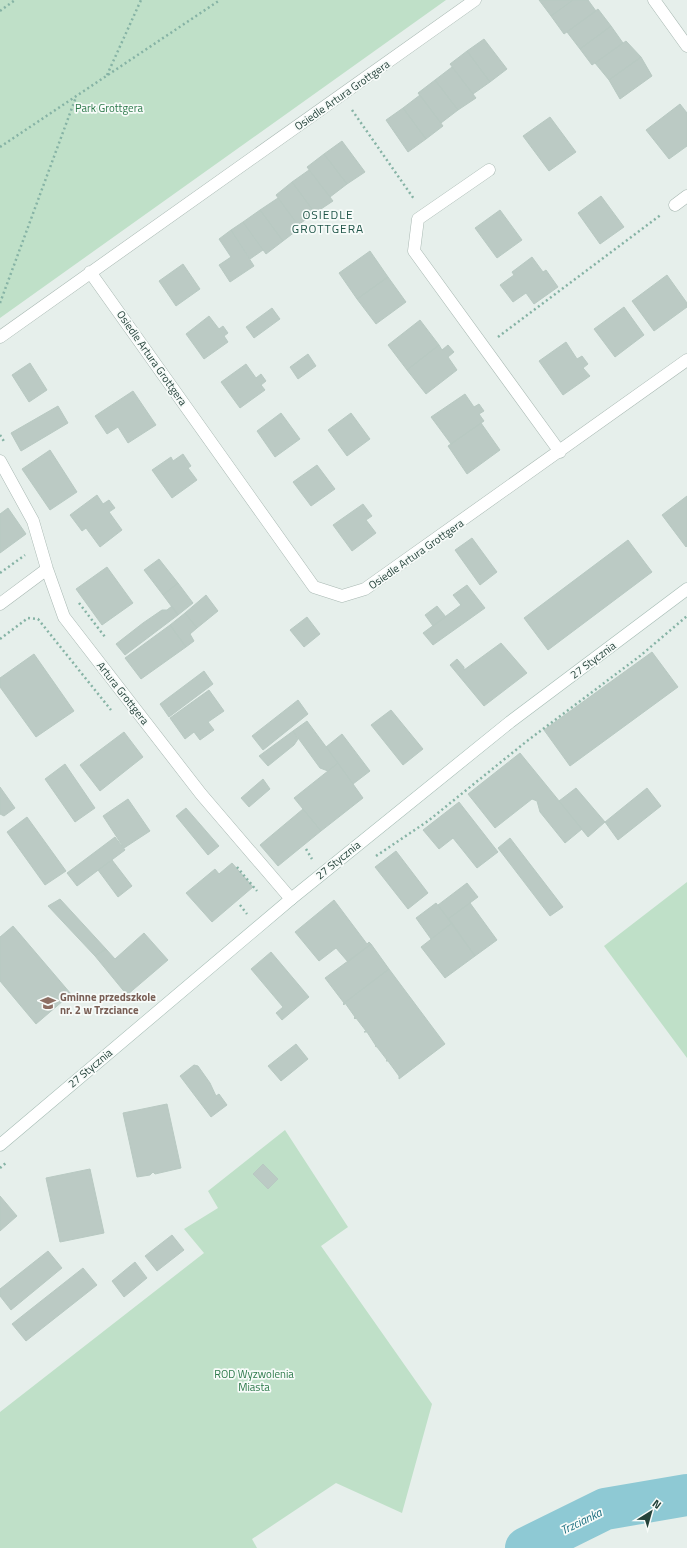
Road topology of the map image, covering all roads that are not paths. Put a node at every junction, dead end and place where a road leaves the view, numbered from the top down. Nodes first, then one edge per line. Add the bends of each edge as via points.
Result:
1 (475, 0) edge
2 (654, 0) edge
3 (687, 46) edge
4 (489, 170) dead end
5 (687, 196) edge
6 (675, 205) road end
7 (90, 272) junction
8 (0, 337) edge
9 (687, 360) edge
10 (560, 452) junction
11 (0, 461) edge
12 (47, 569) junction
13 (687, 589) edge
14 (0, 604) edge
15 (291, 899) junction
16 (0, 1145) edge

1 - 7 street, Osiedle Artura Grottgera
2 - 3 street
4 - 10 street via 418,219 414,251
5 - 6 street
7 - 8 street, Osiedle Artura Grottgera
7 - 10 street, Osiedle Artura Grottgera via 314,587 342,596 365,589
9 - 10 street, Osiedle Artura Grottgera
11 - 12 street, Artura Grottgera via 33,521
12 - 14 street
12 - 15 street, Artura Grottgera via 64,617 201,794
13 - 15 street, 27 Stycznia via 510,722
15 - 16 street, 27 Stycznia

